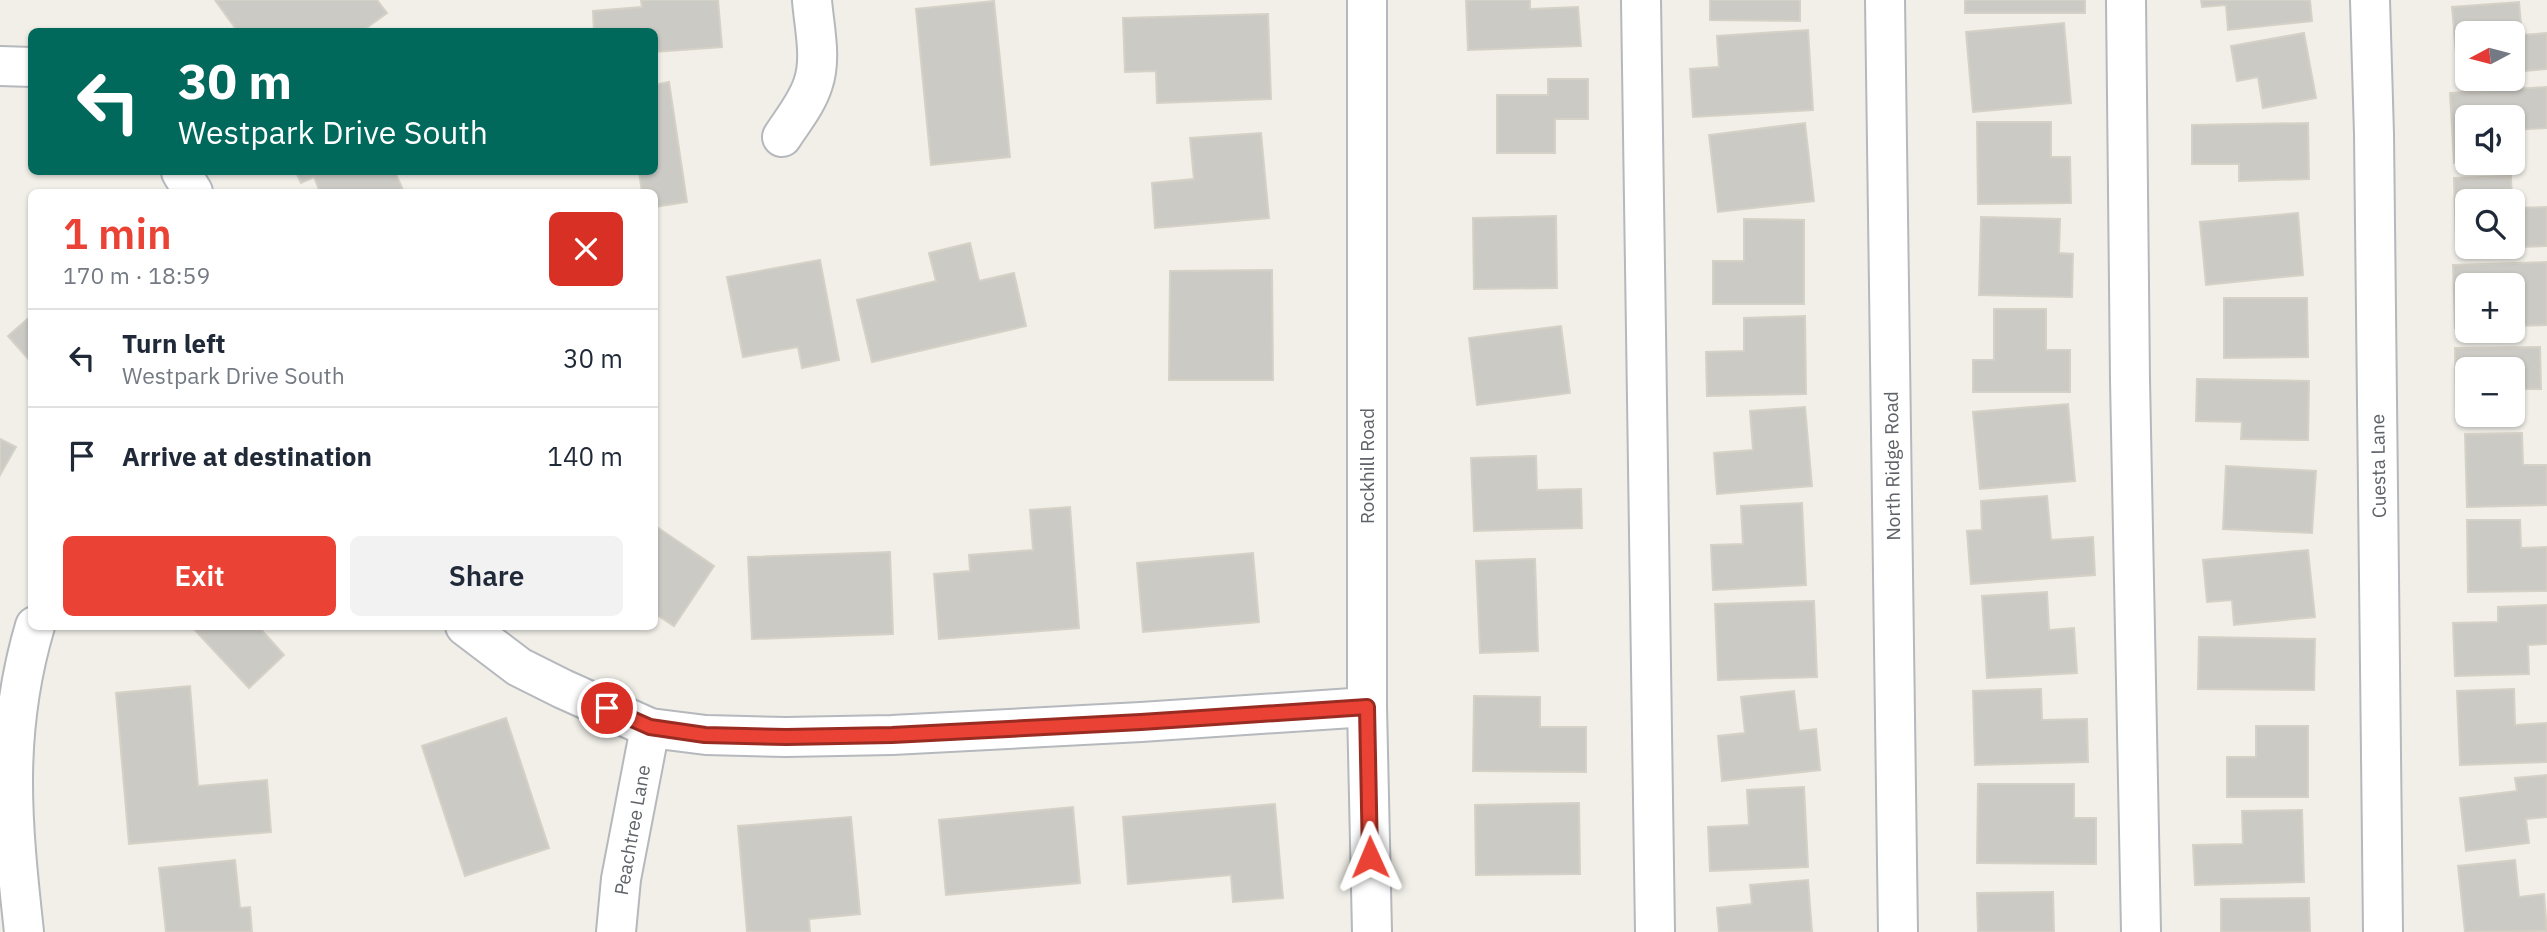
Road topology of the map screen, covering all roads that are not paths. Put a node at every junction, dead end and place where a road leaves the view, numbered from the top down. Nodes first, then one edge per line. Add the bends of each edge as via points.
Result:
1 (812, 0) edge
2 (1367, 0) edge
3 (1641, 0) edge
4 (1885, 0) edge
5 (2126, 0) edge
6 (2370, 0) edge
7 (0, 66) edge
8 (28, 67) edge
9 (782, 137) dead end
10 (34, 630) edge
11 (469, 630) edge
12 (1367, 707) junction
13 (650, 727) junction
14 (24, 932) edge
15 (617, 932) edge
16 (1372, 932) edge
17 (1655, 932) edge
18 (1898, 932) edge
19 (2141, 932) edge
20 (2383, 932) edge

1 - 9 street via 814,82
2 - 12 street, Rockhill Road
3 - 17 street
4 - 18 street, North Ridge Road
5 - 19 street
6 - 20 street, Cuesta Lane
7 - 8 street
10 - 14 street via 13,741 12,801
11 - 13 street via 519,667
12 - 13 street via 892,735 732,736
12 - 16 street, Rockhill Road
13 - 15 street, Peachtree Lane via 621,879

